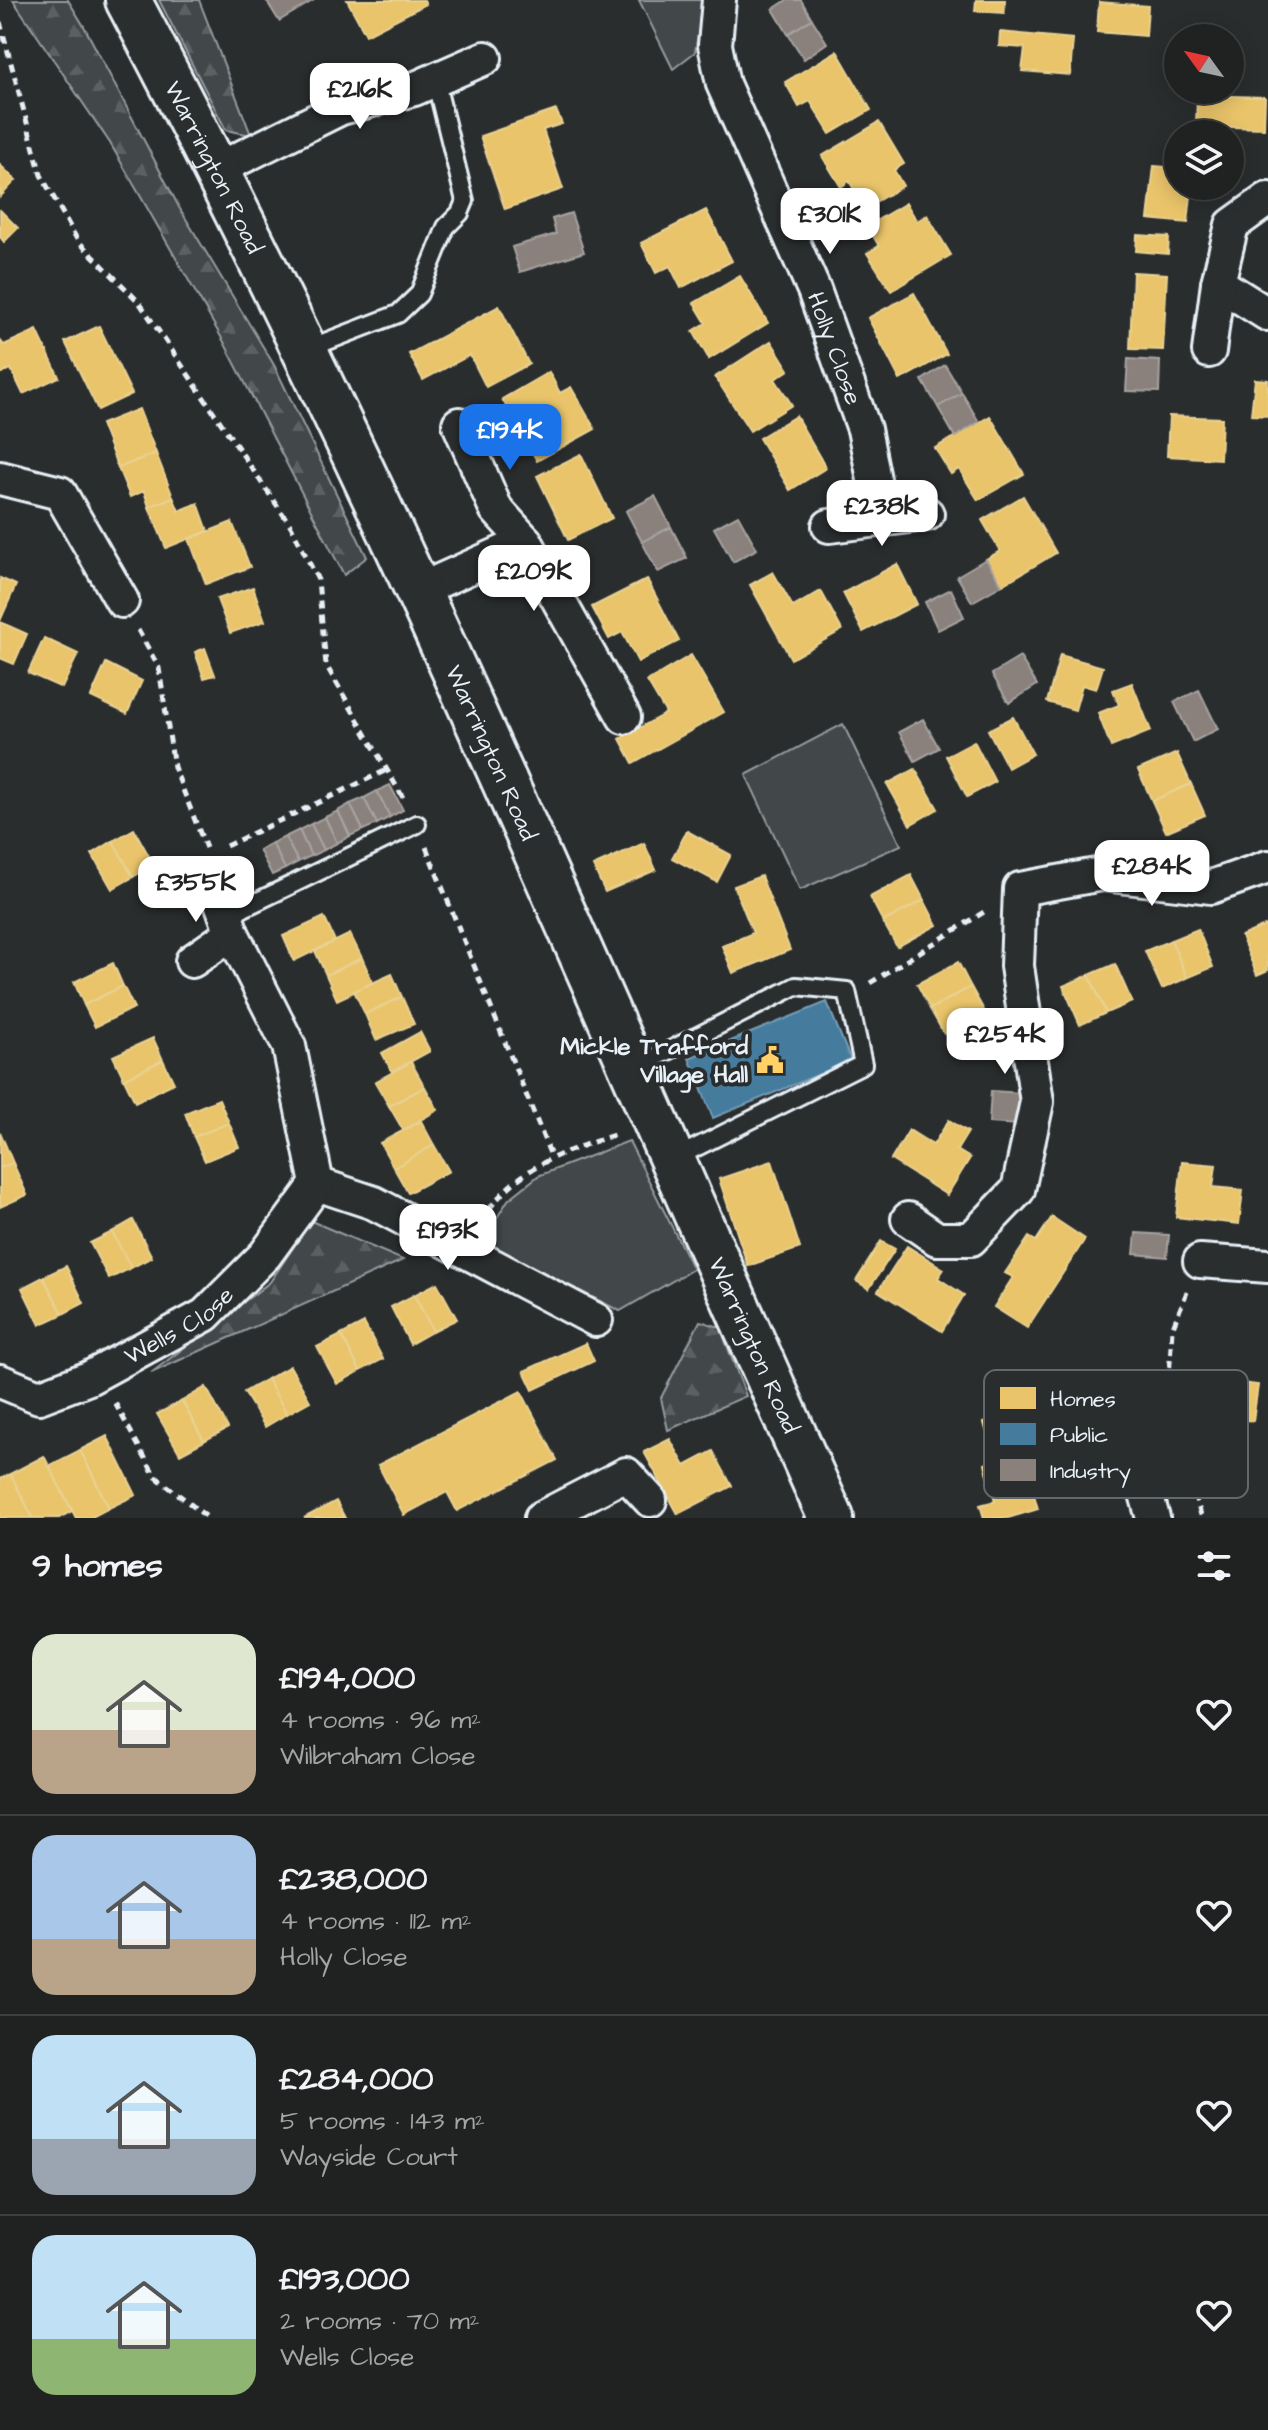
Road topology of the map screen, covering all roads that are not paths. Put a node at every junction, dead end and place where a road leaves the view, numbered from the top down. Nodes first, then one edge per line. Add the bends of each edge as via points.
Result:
1 (128, 0) edge
2 (719, 0) edge
3 (485, 58) dead end
4 (435, 79) junction
5 (218, 169) junction
6 (1268, 199) edge
7 (1218, 283) junction
8 (1267, 314) edge
9 (306, 350) junction
10 (1209, 351) dead end
11 (459, 424) dead end
12 (0, 478) edge
13 (927, 514) dead end
14 (882, 520) junction
15 (829, 526) dead end
16 (526, 542) junction
17 (417, 591) junction
18 (122, 601) road end
19 (624, 717) dead end
20 (417, 824) road end
21 (211, 867) road end
22 (1268, 867) edge
23 (230, 924) junction
24 (192, 961) dead end
25 (632, 1070) junction
26 (664, 1141) junction
27 (317, 1184) junction
28 (908, 1219) dead end
29 (1200, 1261) road end
30 (1268, 1266) edge
31 (596, 1320) dead end
32 (0, 1381) edge
33 (650, 1500) dead end
34 (541, 1518) edge
35 (831, 1518) edge

1 - 5 main road, Warrington Road
2 - 14 street, Holly Close via 715,45 723,84 814,290 864,429
3 - 4 street
4 - 5 street via 341,108
4 - 9 lane via 465,201 460,213 446,227 419,294 398,314
5 - 9 main road, Warrington Road
6 - 7 street via 1232,225
7 - 8 street
7 - 10 street
9 - 17 main road, Warrington Road
11 - 16 street via 496,509
12 - 18 street via 60,493
13 - 14 street
14 - 15 street
16 - 17 street
16 - 19 street
17 - 25 main road, Warrington Road
20 - 23 lane
21 - 23 street
22 - 28 street via 1211,887 1102,874 1020,889 1017,966 1037,1102 1018,1190 971,1239 937,1239
23 - 24 street
23 - 27 street via 289,1046
25 - 26 main road, Warrington Road
25 - 26 lane via 796,986 847,991 863,1064
26 - 35 main road, Warrington Road
27 - 31 street via 374,1203
27 - 32 street, Wells Close via 265,1255 205,1315 99,1373 39,1397
29 - 30 street
33 - 34 street via 626,1474

